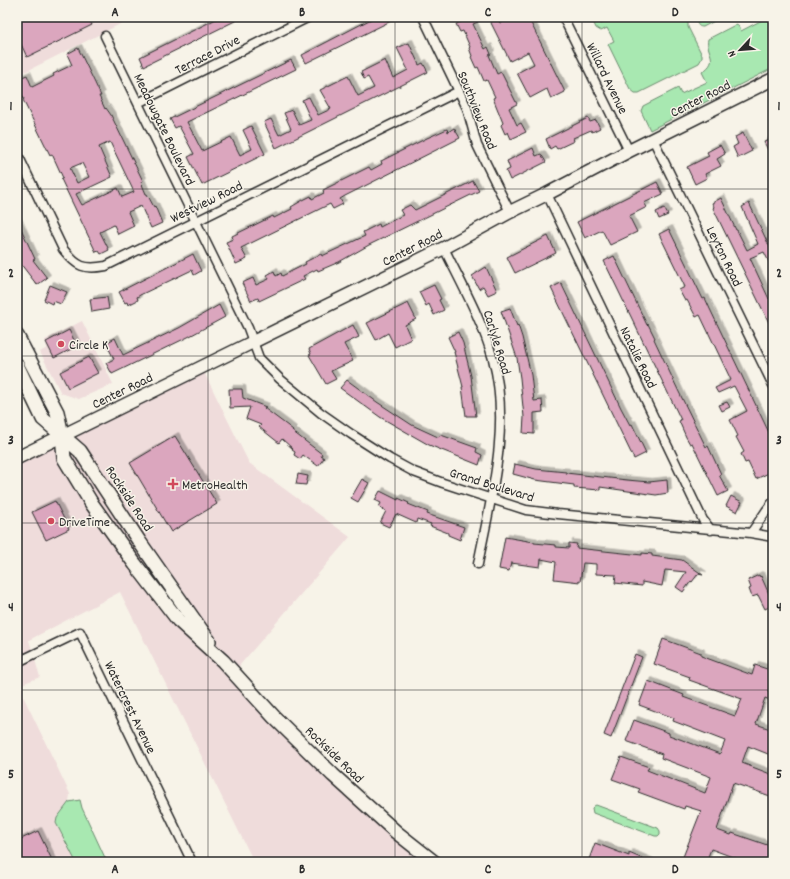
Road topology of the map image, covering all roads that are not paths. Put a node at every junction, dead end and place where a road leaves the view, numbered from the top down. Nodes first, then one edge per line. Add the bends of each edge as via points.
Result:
1 (309, 17) edge
2 (423, 17) edge
3 (564, 17) edge
4 (105, 36) dead end
5 (773, 79) edge
6 (459, 90) junction
7 (138, 103) junction
8 (653, 139) junction
9 (629, 151) junction
10 (17, 153) edge
11 (547, 194) junction
12 (510, 212) junction
13 (195, 222) junction
14 (444, 248) junction
15 (17, 336) edge
16 (252, 343) junction
17 (17, 365) edge
18 (773, 385) edge
19 (62, 435) junction
20 (17, 458) edge
21 (491, 498) junction
22 (773, 502) edge
23 (711, 530) junction
24 (751, 533) junction
25 (773, 537) edge
26 (478, 564) dead end
27 (17, 650) edge
28 (223, 660) junction
29 (192, 862) edge
30 (434, 862) edge

1 - 7 street, Terrace Drive
2 - 6 street, Southview Road
3 - 9 street, Willard Avenue
4 - 7 street, Meadowgate Boulevard
5 - 8 main road, Center Road
6 - 12 street, Southview Road via 467,108 477,145
6 - 13 street, Westview Road
7 - 13 street, Meadowgate Boulevard
8 - 9 main road, Center Road
8 - 18 street, Leyton Road
9 - 11 main road, Center Road
10 - 13 street, Westview Road via 63,249 72,260 82,266 106,266
11 - 12 main road, Center Road
11 - 23 street, Natalie Road via 703,520
12 - 14 main road, Center Road
13 - 16 street, Meadowgate Boulevard via 248,328
14 - 16 main road, Center Road
14 - 21 street, Carlyle Road via 478,318 493,360 498,386 498,448
15 - 19 main road, Rockside Road via 57,412
16 - 19 main road, Center Road
16 - 21 street, Grand Boulevard via 262,362 280,379 351,434 414,472
17 - 19 main road, Rockside Road via 43,419
19 - 20 main road, Center Road
19 - 28 main road, Rockside Road via 80,451 139,541
19 - 28 main road, Rockside Road via 64,458 122,546 178,620
21 - 23 street, Grand Boulevard via 526,510
21 - 26 street, Carlyle Road
22 - 24 street
23 - 24 street, Grand Boulevard
24 - 25 street, Grand Boulevard
27 - 29 street, Watercrest Avenue via 22,660 80,632
28 - 30 main road, Rockside Road via 333,776

